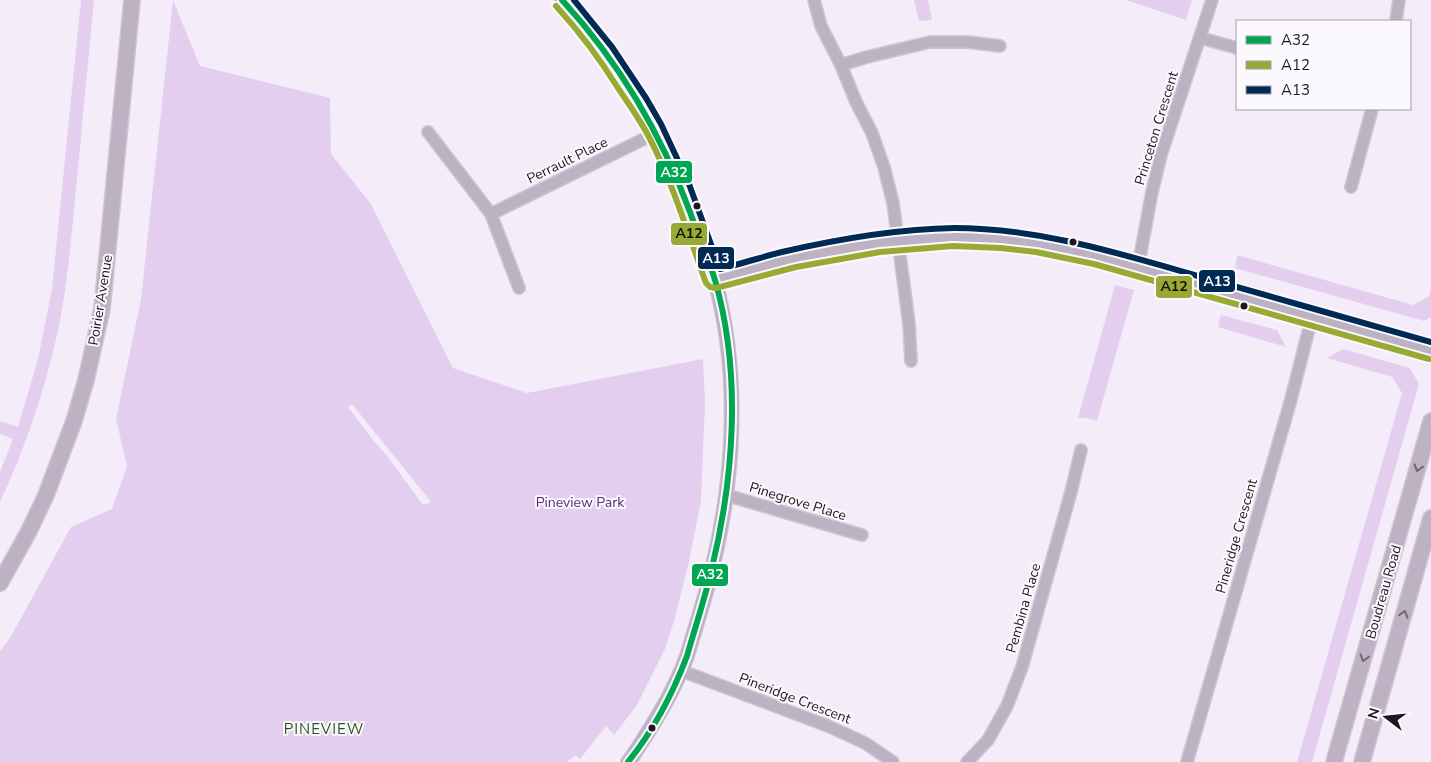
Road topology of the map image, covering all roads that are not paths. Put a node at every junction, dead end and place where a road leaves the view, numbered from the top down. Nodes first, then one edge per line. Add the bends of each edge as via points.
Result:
1 (132, 0) edge
2 (562, 0) edge
3 (814, 0) edge
4 (1212, 0) edge
5 (1400, 0) edge
6 (1396, 20) edge
7 (1201, 38) junction
8 (1000, 46) dead end
9 (1236, 48) edge
10 (841, 65) junction
11 (1372, 110) edge
12 (428, 132) dead end
13 (656, 133) junction
14 (1351, 187) dead end
15 (491, 214) junction
16 (898, 240) junction
17 (1138, 267) junction
18 (714, 279) junction
19 (519, 288) dead end
20 (1312, 317) junction
21 (1431, 351) edge
22 (911, 361) dead end
23 (1431, 422) edge
24 (1081, 450) dead end
25 (726, 495) junction
26 (1431, 518) edge
27 (862, 536) dead end
28 (0, 583) edge
29 (682, 671) junction
30 (628, 762) edge
31 (893, 762) edge
32 (967, 762) edge
33 (1187, 762) edge
34 (1334, 762) edge
35 (1362, 762) edge

1 - 28 main road, Poirier Avenue via 102,309 86,380 46,495
2 - 13 street via 616,67
3 - 10 street via 821,26
4 - 7 street, Princeton Crescent
5 - 6 street
7 - 9 street
7 - 17 street, Princeton Crescent via 1161,155
8 - 10 street via 930,42
10 - 16 street via 884,167
11 - 14 street
12 - 15 street
13 - 15 street, Perrault Place
13 - 18 street via 688,205
15 - 19 street
16 - 17 street via 1009,240
16 - 18 street via 805,256
16 - 22 street via 910,324
17 - 20 street
18 - 25 street via 722,313 730,381
20 - 21 street
20 - 33 street, Pineridge Crescent
23 -> 34 main road, Boudreau Road
24 - 32 street, Pembina Place via 1022,667 1007,706 988,740
25 - 27 street, Pinegrove Place
25 - 29 street via 714,562
35 -> 26 main road, Boudreau Road
29 - 30 street
29 - 31 street, Pineridge Crescent via 828,726 865,742

